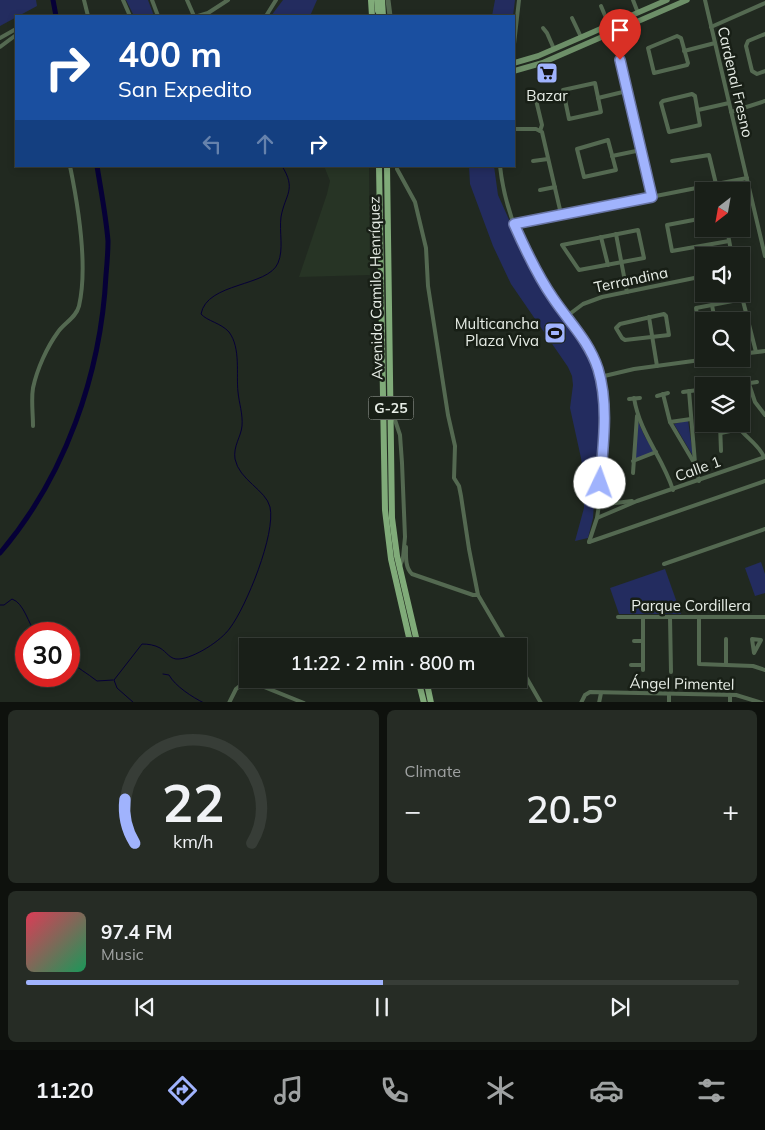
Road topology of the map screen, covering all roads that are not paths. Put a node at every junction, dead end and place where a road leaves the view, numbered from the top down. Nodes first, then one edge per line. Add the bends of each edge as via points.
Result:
1 (84, 0) edge
2 (123, 0) edge
3 (152, 0) edge
4 (187, 0) edge
5 (228, 0) edge
6 (276, 0) edge
7 (371, 0) edge
8 (378, 0) edge
9 (382, 0) edge
10 (388, 0) edge
11 (519, 0) edge
12 (633, 0) edge
13 (667, 0) edge
14 (687, 0) edge
15 (705, 0) edge
16 (765, 3) edge
17 (601, 6) dead end
18 (638, 13) junction
19 (88, 15) edge
20 (130, 15) edge
21 (158, 15) edge
22 (194, 15) edge
23 (201, 15) edge
24 (267, 15) edge
25 (372, 15) edge
26 (381, 15) edge
27 (382, 15) edge
28 (390, 15) edge
29 (572, 18) dead end
30 (609, 25) junction
31 (711, 27) junction
32 (543, 28) dead end
33 (15, 30) edge
34 (614, 32) junction
35 (765, 34) edge
36 (515, 35) edge
37 (15, 36) edge
38 (582, 37) junction
39 (0, 38) edge
40 (715, 43) junction
41 (0, 47) edge
42 (554, 49) junction
43 (684, 50) junction
44 (515, 63) edge
45 (515, 71) edge
46 (765, 71) edge
47 (628, 91) junction
48 (598, 98) junction
49 (536, 100) dead end
50 (765, 101) edge
51 (729, 103) junction
52 (698, 110) junction
53 (731, 112) junction
54 (515, 130) edge
55 (540, 131) junction
56 (642, 150) junction
57 (612, 156) junction
58 (548, 158) junction
59 (672, 161) dead end
60 (533, 162) dead end
61 (70, 167) edge
62 (378, 167) edge
63 (387, 167) edge
64 (500, 167) edge
65 (397, 169) dead end
66 (747, 178) junction
67 (716, 182) edge
68 (726, 182) edge
69 (555, 187) junction
70 (695, 188) edge
71 (540, 190) dead end
72 (652, 197) junction
73 (561, 214) junction
74 (695, 220) edge
75 (514, 224) junction
76 (616, 234) junction
77 (600, 237) junction
78 (729, 238) edge
79 (730, 241) junction
80 (731, 247) edge
81 (765, 256) edge
82 (622, 262) junction
83 (608, 265) junction
84 (695, 278) edge
85 (627, 292) junction
86 (728, 302) edge
87 (712, 305) junction
88 (697, 312) edge
89 (713, 312) edge
90 (566, 316) junction
91 (649, 317) junction
92 (750, 329) edge
93 (653, 337) junction
94 (765, 351) edge
95 (756, 352) junction
96 (750, 353) edge
97 (695, 361) edge
98 (657, 366) junction
99 (600, 377) junction
100 (756, 382) dead end
101 (695, 390) edge
102 (689, 391) junction
103 (683, 392) dead end
104 (657, 396) dead end
105 (634, 398) junction
106 (640, 398) dead end
107 (629, 399) dead end
108 (391, 408) junction
109 (765, 408) edge
110 (760, 409) junction
111 (765, 415) edge
112 (637, 416) junction
113 (691, 419) junction
114 (670, 422) junction
115 (33, 426) dead end
116 (726, 432) edge
117 (742, 432) edge
118 (721, 433) joint
119 (721, 450) dead end
120 (656, 452) junction
121 (765, 457) edge
122 (633, 461) junction
123 (694, 463) junction
124 (632, 473) dead end
125 (699, 480) junction
126 (765, 481) edge
127 (673, 490) junction
128 (637, 501) junction
129 (599, 505) junction
130 (597, 518) junction
131 (765, 529) edge
132 (405, 537) junction
133 (664, 564) dead end
134 (400, 569) junction
135 (478, 595) junction
136 (618, 617) dead end
137 (643, 617) junction
138 (670, 617) junction
139 (699, 617) junction
140 (765, 617) edge
141 (409, 638) edge
142 (416, 638) edge
143 (503, 638) edge
144 (726, 639) dead end
145 (634, 641) dead end
146 (643, 641) junction
147 (754, 653) dead end
148 (726, 664) junction
149 (631, 665) dead end
150 (753, 666) junction
151 (765, 670) edge
152 (671, 672) dead end
153 (527, 678) edge
154 (420, 688) edge
155 (428, 688) edge
156 (601, 693) junction
157 (669, 694) junction
158 (699, 695) junction
159 (730, 695) junction
160 (229, 702) edge
161 (304, 702) edge
162 (424, 702) edge
163 (431, 702) edge
164 (541, 702) edge
165 (581, 702) edge
166 (599, 702) edge
167 (669, 702) edge
168 (699, 702) edge
169 (730, 702) edge
170 (762, 702) edge

1 - 19 street
2 - 20 street
3 - 21 street
4 - 22 street
5 - 23 street
6 - 24 street
7 - 25 main road
8 - 26 main road
9 - 27 main road
10 - 28 street
11 - 36 street
12 - 18 street
13 - 18 main road
14 - 34 main road
15 - 31 street, Cardenal Fresno
16 - 31 street
17 - 30 street
18 - 30 main road
29 - 38 street
30 - 38 main road
31 - 40 street, Cardenal Fresno
32 - 42 street
33 - 39 street
34 - 45 main road via 542,63
34 - 47 street
35 - 46 street via 746,43 752,71
37 - 41 street
38 - 42 main road
40 - 43 street
40 - 51 street, Cardenal Fresno
42 - 44 main road
43 - 43 street via 679,36 650,47 653,71 687,65
47 - 48 street
47 - 56 street
48 - 48 street via 595,83 563,90 569,119 601,112
49 - 55 street via 542,125
50 - 53 street
51 - 52 street
51 - 53 street, Cardenal Fresno
52 - 52 street via 692,94 661,103 668,132 700,125
53 - 66 street, Cardenal Fresno
54 - 55 street
55 - 58 street
56 - 57 street
56 - 72 street
57 - 57 street via 616,170 584,178 577,149 608,140
58 - 60 street
58 - 69 street
59 - 67 street via 709,155
61 - 115 street via 81,247 79,308 53,339 44,357 33,386
62 - 141 main road, Avenida Camilo Henríquez / G-25 via 385,510 391,559
63 - 108 main road, Avenida Camilo Henríquez / G-25
64 - 75 street
65 - 135 street via 415,202 426,248 428,286 455,446 454,478 459,486
66 - 68 street
66 - 81 street, Cardenal Fresno
69 - 71 street
69 - 73 street
70 - 72 street
72 - 73 street
73 - 75 street
74 - 79 street via 666,225 672,251
75 - 90 street via 541,279
76 - 77 street
76 - 82 street
76 - 82 street via 638,230 644,258
77 - 83 street
77 - 83 street via 562,245 579,270
78 - 79 street
79 - 80 street
82 - 83 street
82 - 85 street
84 - 85 street, Terrandina
85 - 90 street, Terrandina via 589,301
86 - 87 street
87 - 88 street via 696,308
87 - 89 street
90 - 99 street via 586,342
91 - 93 street
91 - 93 street via 664,314 670,334
91 - 93 street via 620,324 616,328 625,340
92 - 95 street
93 - 98 street
94 - 95 street
95 - 96 street
97 - 98 street
98 - 99 street
99 - 129 street via 604,411
100 - 110 street via 746,384
101 - 102 street
102 - 103 street
102 - 113 street
104 - 114 street via 666,394
105 - 106 street
105 - 107 street
105 - 112 street
108 - 132 street via 400,435
108 - 134 main road, Avenida Camilo Henríquez / G-25 via 391,504
109 - 110 street
110 - 111 street
112 - 120 street
112 - 122 street
113 - 114 street
113 - 123 street
114 - 123 street
116 - 118 street
117 - 121 street
118 - 119 street
120 - 122 street
120 - 127 street
121 - 125 street, Calle 1
122 - 124 street
123 - 125 street
125 - 127 street, Calle 1
126 - 130 street via 589,542
127 - 128 street, Calle 1
128 - 129 street, Calle 1
128 - 130 street, Calle 1
129 - 130 street
131 - 133 street
132 - 134 street
132 - 135 street via 409,572
134 - 142 main road, Avenida Camilo Henríquez / G-25
135 - 143 street
136 - 137 street, Parque Cordillera
137 - 138 street, Parque Cordillera
137 - 146 street
138 - 139 street, Parque Cordillera
138 - 152 street
139 - 140 street, Parque Cordillera
139 - 148 street via 699,664
144 - 148 street
145 - 146 street
146 - 149 street via 643,667
147 - 150 street
148 - 150 street
150 - 151 street
153 - 164 street
154 - 162 main road
155 - 163 main road
156 - 157 street, Ángel Pimentel
156 - 165 street via 590,692
156 - 166 street
157 - 158 street, Ángel Pimentel
157 - 167 street
158 - 159 street, Ángel Pimentel
158 - 168 street
159 - 169 street
159 - 170 street, Ángel Pimentel
160 - 161 street via 236,689 247,680

